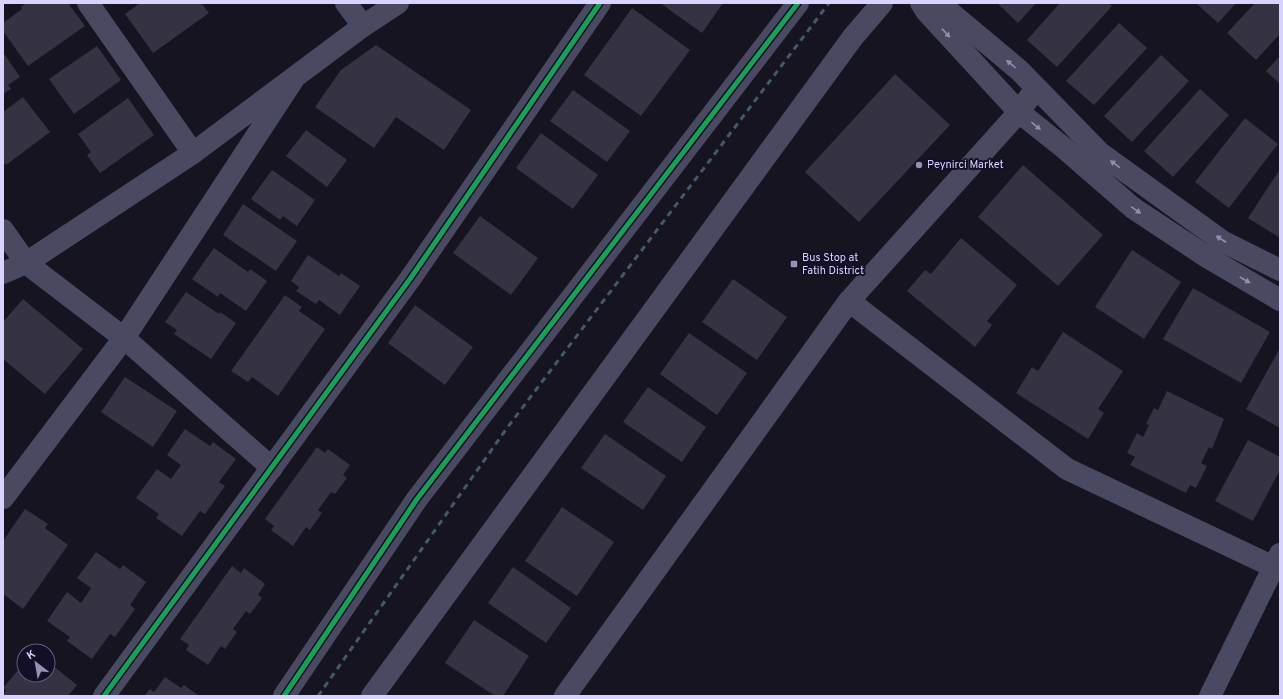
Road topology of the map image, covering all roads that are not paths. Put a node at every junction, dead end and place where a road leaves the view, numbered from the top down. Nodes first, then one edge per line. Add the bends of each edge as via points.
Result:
1 (88, 3) edge
2 (346, 3) edge
3 (398, 3) edge
4 (600, 3) edge
5 (798, 3) edge
6 (882, 3) edge
7 (921, 3) edge
8 (939, 3) edge
9 (363, 26) junction
10 (293, 80) junction
11 (1036, 88) junction
12 (1019, 112) junction
13 (193, 153) junction
14 (3, 230) edge
15 (26, 263) junction
16 (1280, 270) edge
17 (3, 273) edge
18 (1280, 300) edge
19 (849, 301) junction
20 (124, 338) junction
21 (272, 468) junction
22 (3, 498) edge
23 (1277, 560) edge
24 (104, 696) edge
25 (284, 696) edge
26 (372, 696) edge
27 (564, 696) edge
28 (1210, 696) edge

1 - 13 street
2 - 9 street
3 - 9 street
4 - 21 street via 410,279
5 - 25 street via 416,498
6 - 26 street via 843,50
7 -> 12 street
11 -> 8 street via 1019,70
9 - 10 street
10 - 13 street
10 - 20 street
11 - 12 street
16 -> 11 street via 1222,241 1100,153
12 -> 18 street via 1133,208 1207,257
12 - 19 street
13 - 15 street
14 - 15 street
15 - 17 street
15 - 20 street
19 - 23 street via 1066,469
19 - 27 street
20 - 21 street
20 - 22 street
21 - 24 street
23 - 28 street

